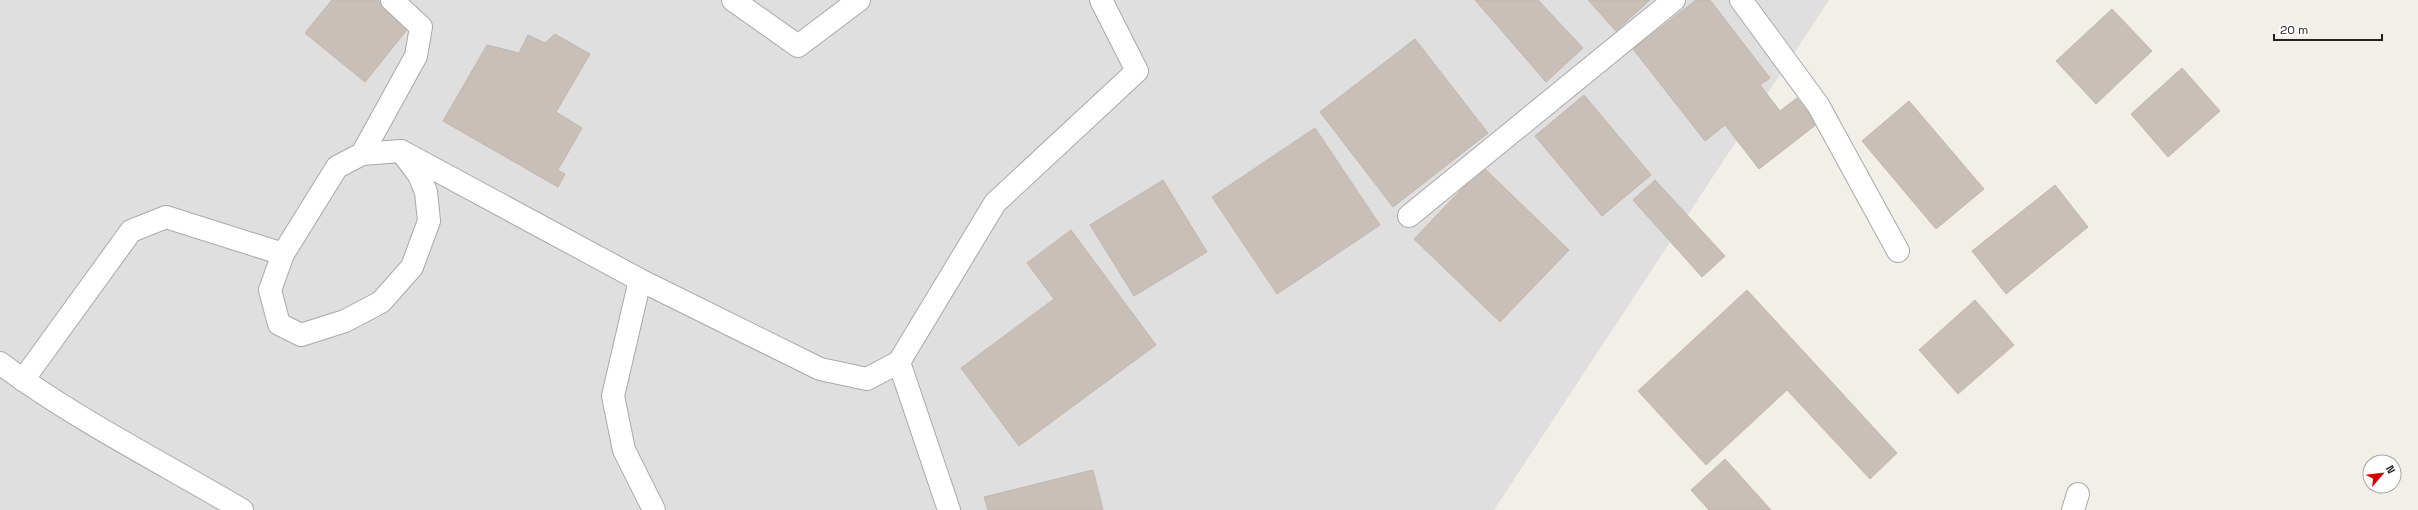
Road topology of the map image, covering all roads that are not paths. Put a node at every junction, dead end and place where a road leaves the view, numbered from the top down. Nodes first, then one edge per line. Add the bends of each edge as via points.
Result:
1 (392, 0) edge
2 (733, 0) edge
3 (859, 0) edge
4 (1101, 0) edge
5 (1674, 0) edge
6 (1741, 0) edge
7 (401, 151) junction
8 (362, 154) junction
9 (1409, 216) dead end
10 (1898, 250) dead end
11 (283, 254) junction
12 (640, 280) junction
13 (899, 362) junction
14 (0, 363) edge
15 (23, 380) junction
16 (242, 510) edge
17 (654, 510) edge
18 (949, 510) edge

1 - 8 street via 421,26 416,56
2 - 3 street via 798,46
4 - 13 street via 1137,71 995,204
5 - 9 street
6 - 10 street via 1818,105
7 - 8 street
7 - 11 street via 419,175 426,192 430,221 412,267 381,302 345,321 301,335 279,324 270,290
7 - 12 street
8 - 11 street via 337,167
11 - 15 street via 166,217 131,231
12 - 13 street via 820,369 867,379
12 - 17 street via 613,396 624,450
13 - 18 street
14 - 15 street
15 - 16 street

